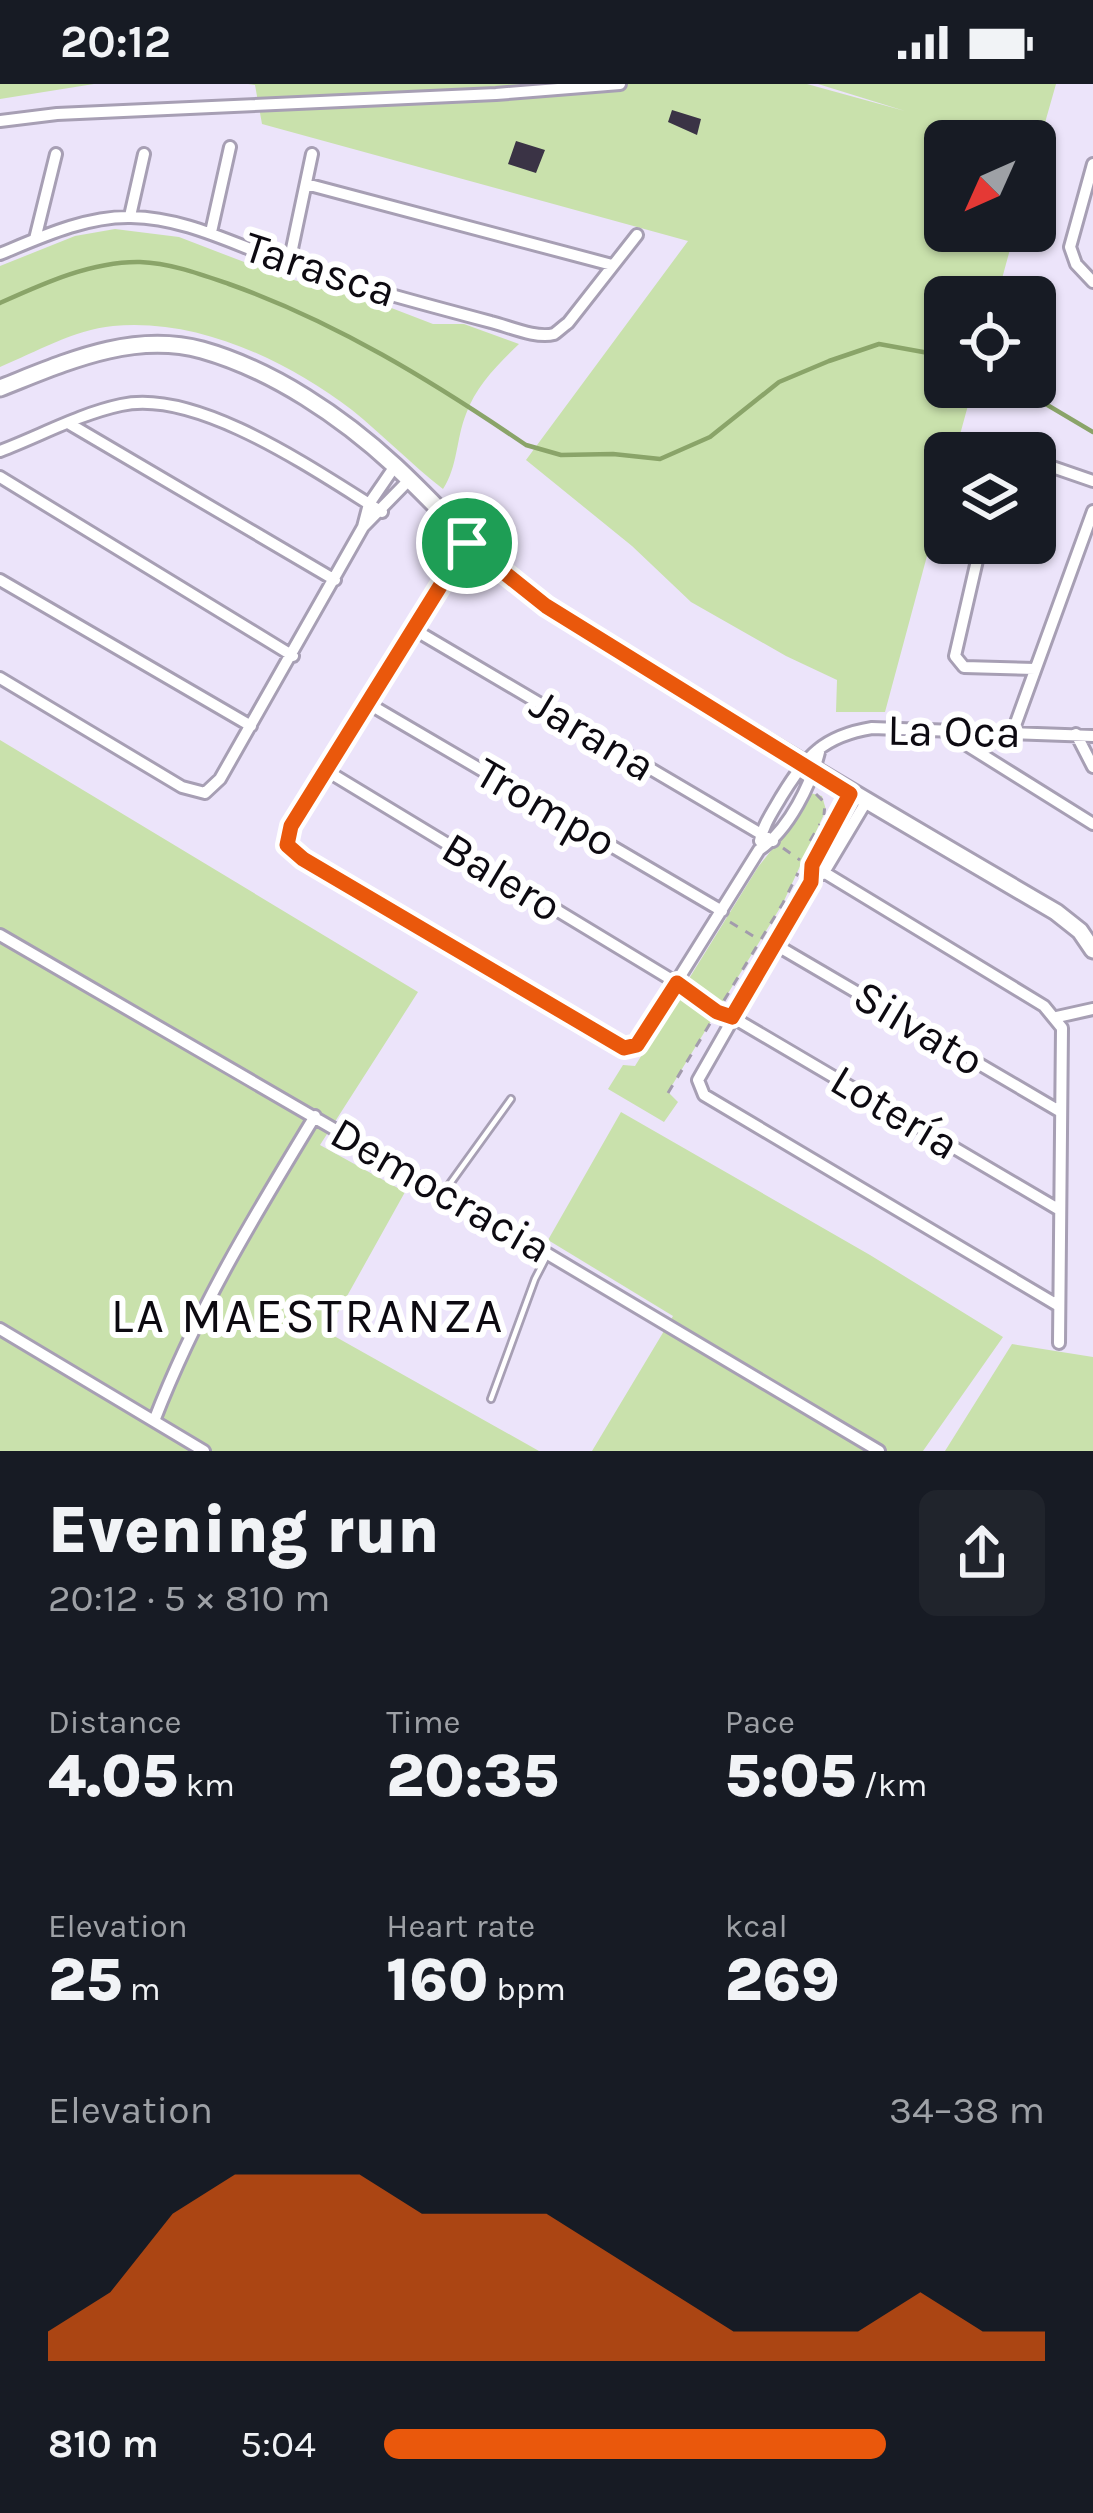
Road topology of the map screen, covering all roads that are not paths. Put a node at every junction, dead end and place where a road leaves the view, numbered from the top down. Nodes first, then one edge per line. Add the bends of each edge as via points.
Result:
1 (619, 84) edge
2 (0, 121) edge
3 (230, 147) dead end
4 (56, 154) dead end
5 (144, 154) dead end
6 (312, 154) dead end
7 (1093, 164) edge
8 (306, 184) junction
9 (130, 217) junction
10 (211, 232) junction
11 (637, 235) dead end
12 (35, 239) junction
13 (0, 254) edge
14 (289, 263) junction
15 (612, 265) junction
16 (1093, 283) edge
17 (0, 388) edge
18 (68, 423) junction
19 (0, 451) edge
20 (395, 466) junction
21 (1056, 468) edge
22 (0, 477) edge
23 (409, 480) junction
24 (1093, 481) edge
25 (368, 504) junction
26 (1093, 511) edge
27 (382, 512) junction
28 (363, 527) junction
29 (467, 543) junction
30 (976, 564) edge
31 (0, 580) edge
32 (335, 580) junction
33 (415, 630) junction
34 (292, 656) junction
35 (1035, 669) junction
36 (0, 678) edge
37 (369, 704) junction
38 (251, 727) junction
39 (943, 730) junction
40 (1013, 731) junction
41 (1076, 734) junction
42 (1093, 736) edge
43 (808, 767) junction
44 (1093, 767) edge
45 (327, 771) junction
46 (858, 798) junction
47 (1093, 824) edge
48 (760, 834) junction
49 (772, 841) junction
50 (759, 850) junction
51 (808, 864) junction
52 (826, 872) junction
53 (811, 882) junction
54 (722, 911) junction
55 (0, 935) edge
56 (776, 945) junction
57 (1093, 950) edge
58 (677, 983) junction
59 (1093, 1009) edge
60 (732, 1017) junction
61 (1057, 1018) junction
62 (511, 1099) dead end
63 (1060, 1112) junction
64 (315, 1117) junction
65 (444, 1192) junction
66 (1058, 1209) junction
67 (548, 1253) junction
68 (1059, 1306) junction
69 (0, 1329) edge
70 (1059, 1343) dead end
71 (491, 1399) dead end
72 (154, 1421) junction
73 (204, 1451) edge
74 (879, 1451) edge

1 - 2 street
3 - 10 street
4 - 12 street
5 - 9 street
6 - 8 street
7 - 16 street via 1072,257
8 - 14 street
8 - 15 street, Tarasca
9 - 10 street, Tarasca
9 - 12 street, Tarasca
10 - 14 street, Tarasca
11 - 15 street, Tarasca
12 - 13 street, Tarasca
14 - 15 street, Tarasca via 537,334 555,334 568,323
17 - 20 street via 112,348 200,350 304,398
18 - 19 street
18 - 25 street via 125,404 198,409
18 - 32 street
20 - 23 street
20 - 25 street
21 - 24 street
22 - 34 street
23 - 27 street
23 - 29 street
25 - 27 street
25 - 28 street
26 - 35 street
27 - 28 street
28 - 32 street
29 - 33 street
29 - 43 street via 546,606
30 - 35 street via 955,656 964,667
31 - 38 street
32 - 34 street
33 - 37 street
33 - 48 street, Jarana
34 - 38 street
35 - 40 street
36 - 38 street via 194,791 212,788
37 - 45 street
37 - 54 street, Trompo
39 - 40 street, La Oca
39 - 43 street, La Oca via 872,728 834,738
39 - 47 street
40 - 41 street, La Oca
41 - 42 street, La Oca
41 - 44 street
43 - 46 street
43 - 48 street
43 - 49 street
45 - 58 street, Balero
45 - 58 street via 287,845 323,871 631,1049
46 - 51 street
46 - 52 street
46 - 57 street via 1056,912
48 - 49 street, Jarana
48 - 50 street
49 - 50 street
50 - 54 street
51 - 52 street
51 - 53 street
52 - 53 street
52 - 61 street
53 - 56 street
54 - 58 street
55 - 64 street, Democracia
56 - 60 street
56 - 63 street, Silvato
59 - 61 street
60 - 66 street, Lotería
60 - 68 street via 698,1080 704,1096
61 - 63 street
62 - 65 lane
63 - 66 street
64 - 65 street, Democracia
64 - 72 street via 205,1302
65 - 67 street, Democracia
66 - 68 street
67 - 71 lane
67 - 74 street, Democracia
68 - 70 street
69 - 72 street
72 - 73 street

